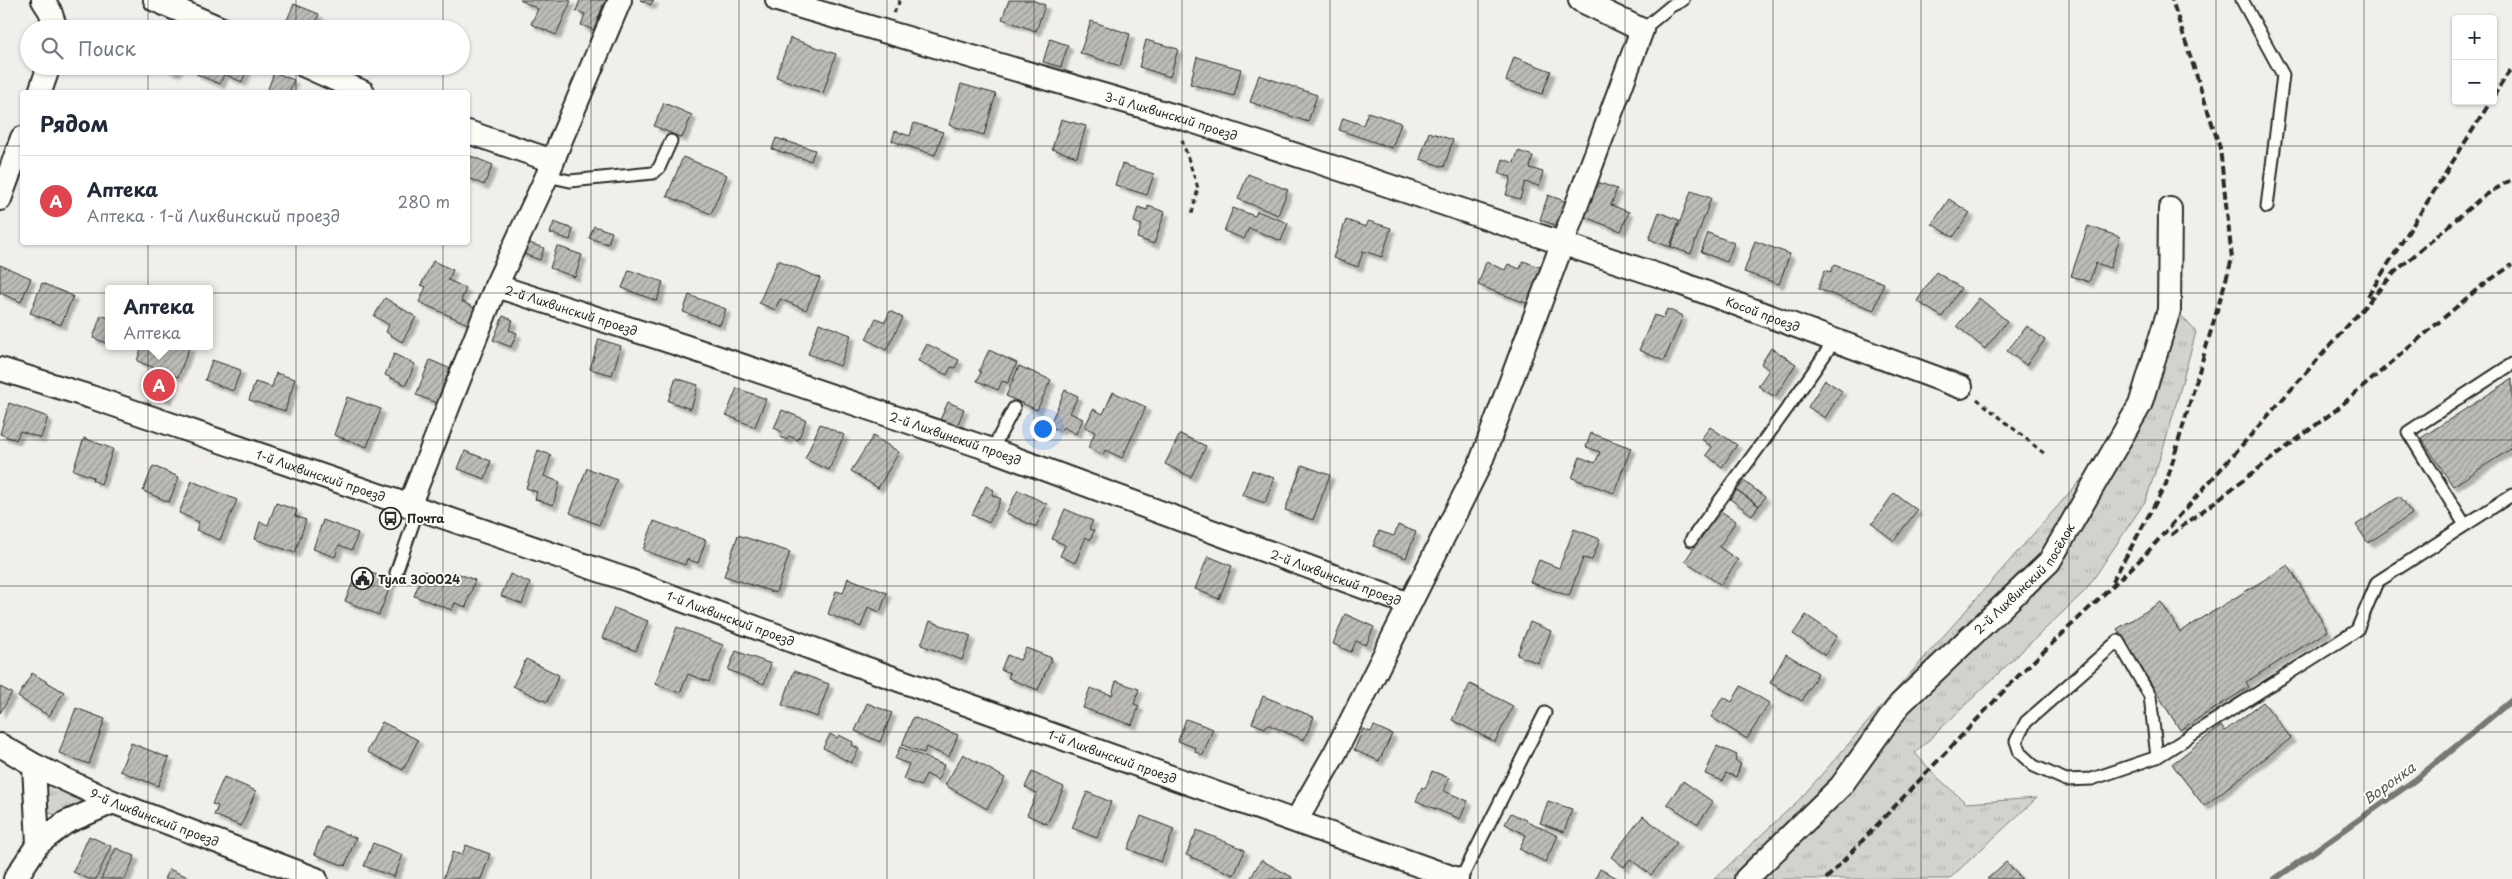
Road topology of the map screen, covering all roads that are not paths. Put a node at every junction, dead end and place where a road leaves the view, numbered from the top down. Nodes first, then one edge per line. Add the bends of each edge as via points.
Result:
1 (154, 0) edge
2 (620, 0) edge
3 (777, 0) edge
4 (1580, 0) edge
5 (1683, 0) edge
6 (2242, 0) edge
7 (201, 20) edge
8 (1642, 30) junction
9 (46, 75) edge
10 (325, 75) edge
11 (41, 90) edge
12 (359, 90) edge
13 (470, 133) edge
14 (671, 141) dead end
15 (20, 144) edge
16 (550, 169) junction
17 (0, 199) edge
18 (2268, 207) dead end
19 (2170, 209) dead end
20 (1563, 245) junction
21 (496, 286) junction
22 (1834, 341) junction
23 (2512, 364) edge
24 (0, 369) edge
25 (1961, 387) road end
26 (1014, 408) dead end
27 (992, 450) junction
28 (2512, 495) edge
29 (414, 508) junction
30 (2465, 525) junction
31 (1691, 540) dead end
32 (396, 573) dead end
33 (1409, 604) junction
34 (1545, 713) dead end
35 (0, 745) edge
36 (2157, 757) junction
37 (34, 765) junction
38 (113, 802) junction
39 (1296, 822) junction
40 (38, 844) junction
41 (15, 879) edge
42 (316, 879) edge
43 (1457, 879) edge
44 (1461, 879) edge
45 (1746, 879) edge

1 - 7 street
2 - 16 street
3 - 20 street, 3-й Лихвинский проезд via 1182,118
4 - 8 street
5 - 8 lane
6 - 18 lane via 2283,75
8 - 20 street
9 - 11 street
10 - 12 street
13 - 16 street
14 - 16 lane via 659,168 653,173 570,181
15 - 17 street
16 - 21 street
19 - 45 street, 2-й Лихвинский посёлок via 2169,310 2140,405 2049,562 1900,704 1840,786
20 - 22 street, Косой проезд via 1669,279
20 - 33 street via 1480,464
21 - 27 street, 2-й Лихвинский проезд
21 - 29 street
22 - 25 street, Косой проезд
22 - 31 lane via 1786,413
23 - 30 lane via 2408,432
24 - 29 street, 1-й Лихвинский проезд
26 - 27 lane
27 - 33 street, 2-й Лихвинский проезд
28 - 30 lane
29 - 32 lane
29 - 39 street, 1-й Лихвинский проезд via 628,580
30 - 36 lane via 2377,582 2357,630
33 - 39 street via 1335,753
34 - 44 lane
35 - 37 street, 9-й Лихвинский проезд
36 - 36 lane via 2092,779 2066,780 2034,766 2020,753 2016,742 2026,722 2118,641 2150,696
37 - 38 street, 9-й Лихвинский проезд
37 - 40 street
38 - 40 street via 65,823
38 - 42 street, 9-й Лихвинский проезд
39 - 43 street, 1-й Лихвинский проезд
40 - 41 street

